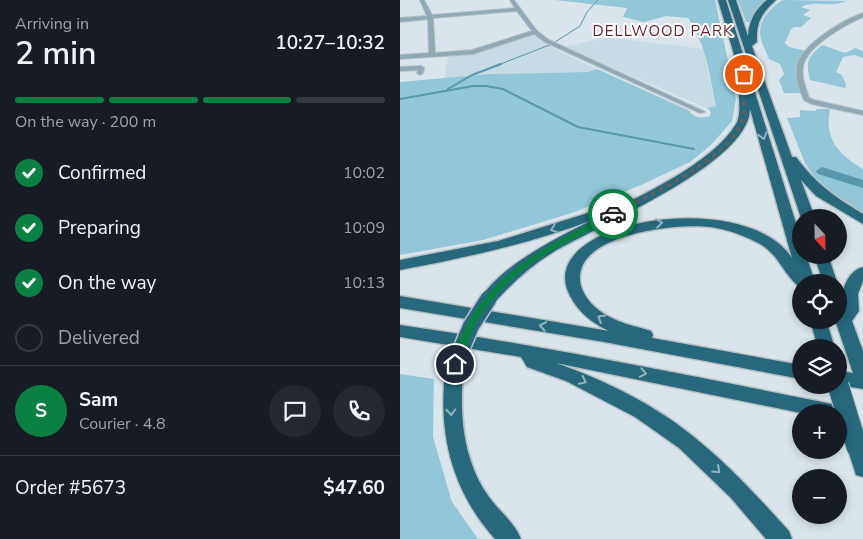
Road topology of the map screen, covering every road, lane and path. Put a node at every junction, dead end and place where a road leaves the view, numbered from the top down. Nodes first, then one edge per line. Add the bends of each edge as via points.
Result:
1 (422, 0) edge
2 (512, 0) edge
3 (722, 0) edge
4 (732, 0) edge
5 (772, 0) edge
6 (518, 9) junction
7 (863, 14) edge
8 (430, 17) junction
9 (400, 20) edge
10 (535, 32) junction
11 (749, 45) junction
12 (432, 56) junction
13 (400, 58) edge
14 (400, 70) edge
15 (420, 73) dead end
16 (749, 89) junction
17 (702, 112) dead end
18 (863, 114) edge
19 (787, 156) junction
20 (695, 169) junction
21 (805, 209) edge
22 (863, 220) edge
23 (400, 265) edge
24 (863, 272) edge
25 (794, 274) edge
26 (803, 274) edge
27 (400, 302) edge
28 (847, 312) edge
29 (846, 329) edge
30 (400, 331) edge
31 (660, 346) junction
32 (526, 351) junction
33 (792, 370) edge
34 (863, 376) edge
35 (847, 379) edge
36 (863, 382) edge
37 (841, 394) edge
38 (793, 404) edge
39 (847, 416) edge
40 (863, 419) edge
41 (863, 468) edge
42 (510, 539) edge
43 (781, 539) edge

1 - 8 street
2 - 6 street
3 - 16 highway
4 - 11 highway
5 - 11 highway via 754,20 753,42
6 - 8 street
6 - 10 street
7 - 18 street via 826,37 807,53 800,66 806,99
8 - 9 street
8 - 12 street
10 - 12 street via 473,52
10 - 17 street via 554,45
11 - 19 highway
12 - 13 street
14 - 15 street via 421,68
16 - 20 highway via 744,94 742,124 721,150
16 -> 26 highway
19 - 21 highway
19 - 22 highway via 821,193
20 -> 23 highway via 549,231 484,249
20 -> 42 highway, bridge via 548,250 519,270 490,298 471,326 455,364 450,404 455,443 473,490
24 - 28 highway via 853,283 849,298 851,311
31 -> 25 highway via 645,336 598,318 578,297 573,278 576,261 609,236 665,222 735,228 782,253
31 -> 27 highway
29 - 34 highway
30 - 32 highway
31 - 33 highway
32 -> 38 highway
32 -> 43 highway via 533,362 572,376 642,411 686,442 738,490
35 - 36 highway
37 - 41 highway, bridge
39 - 40 highway

